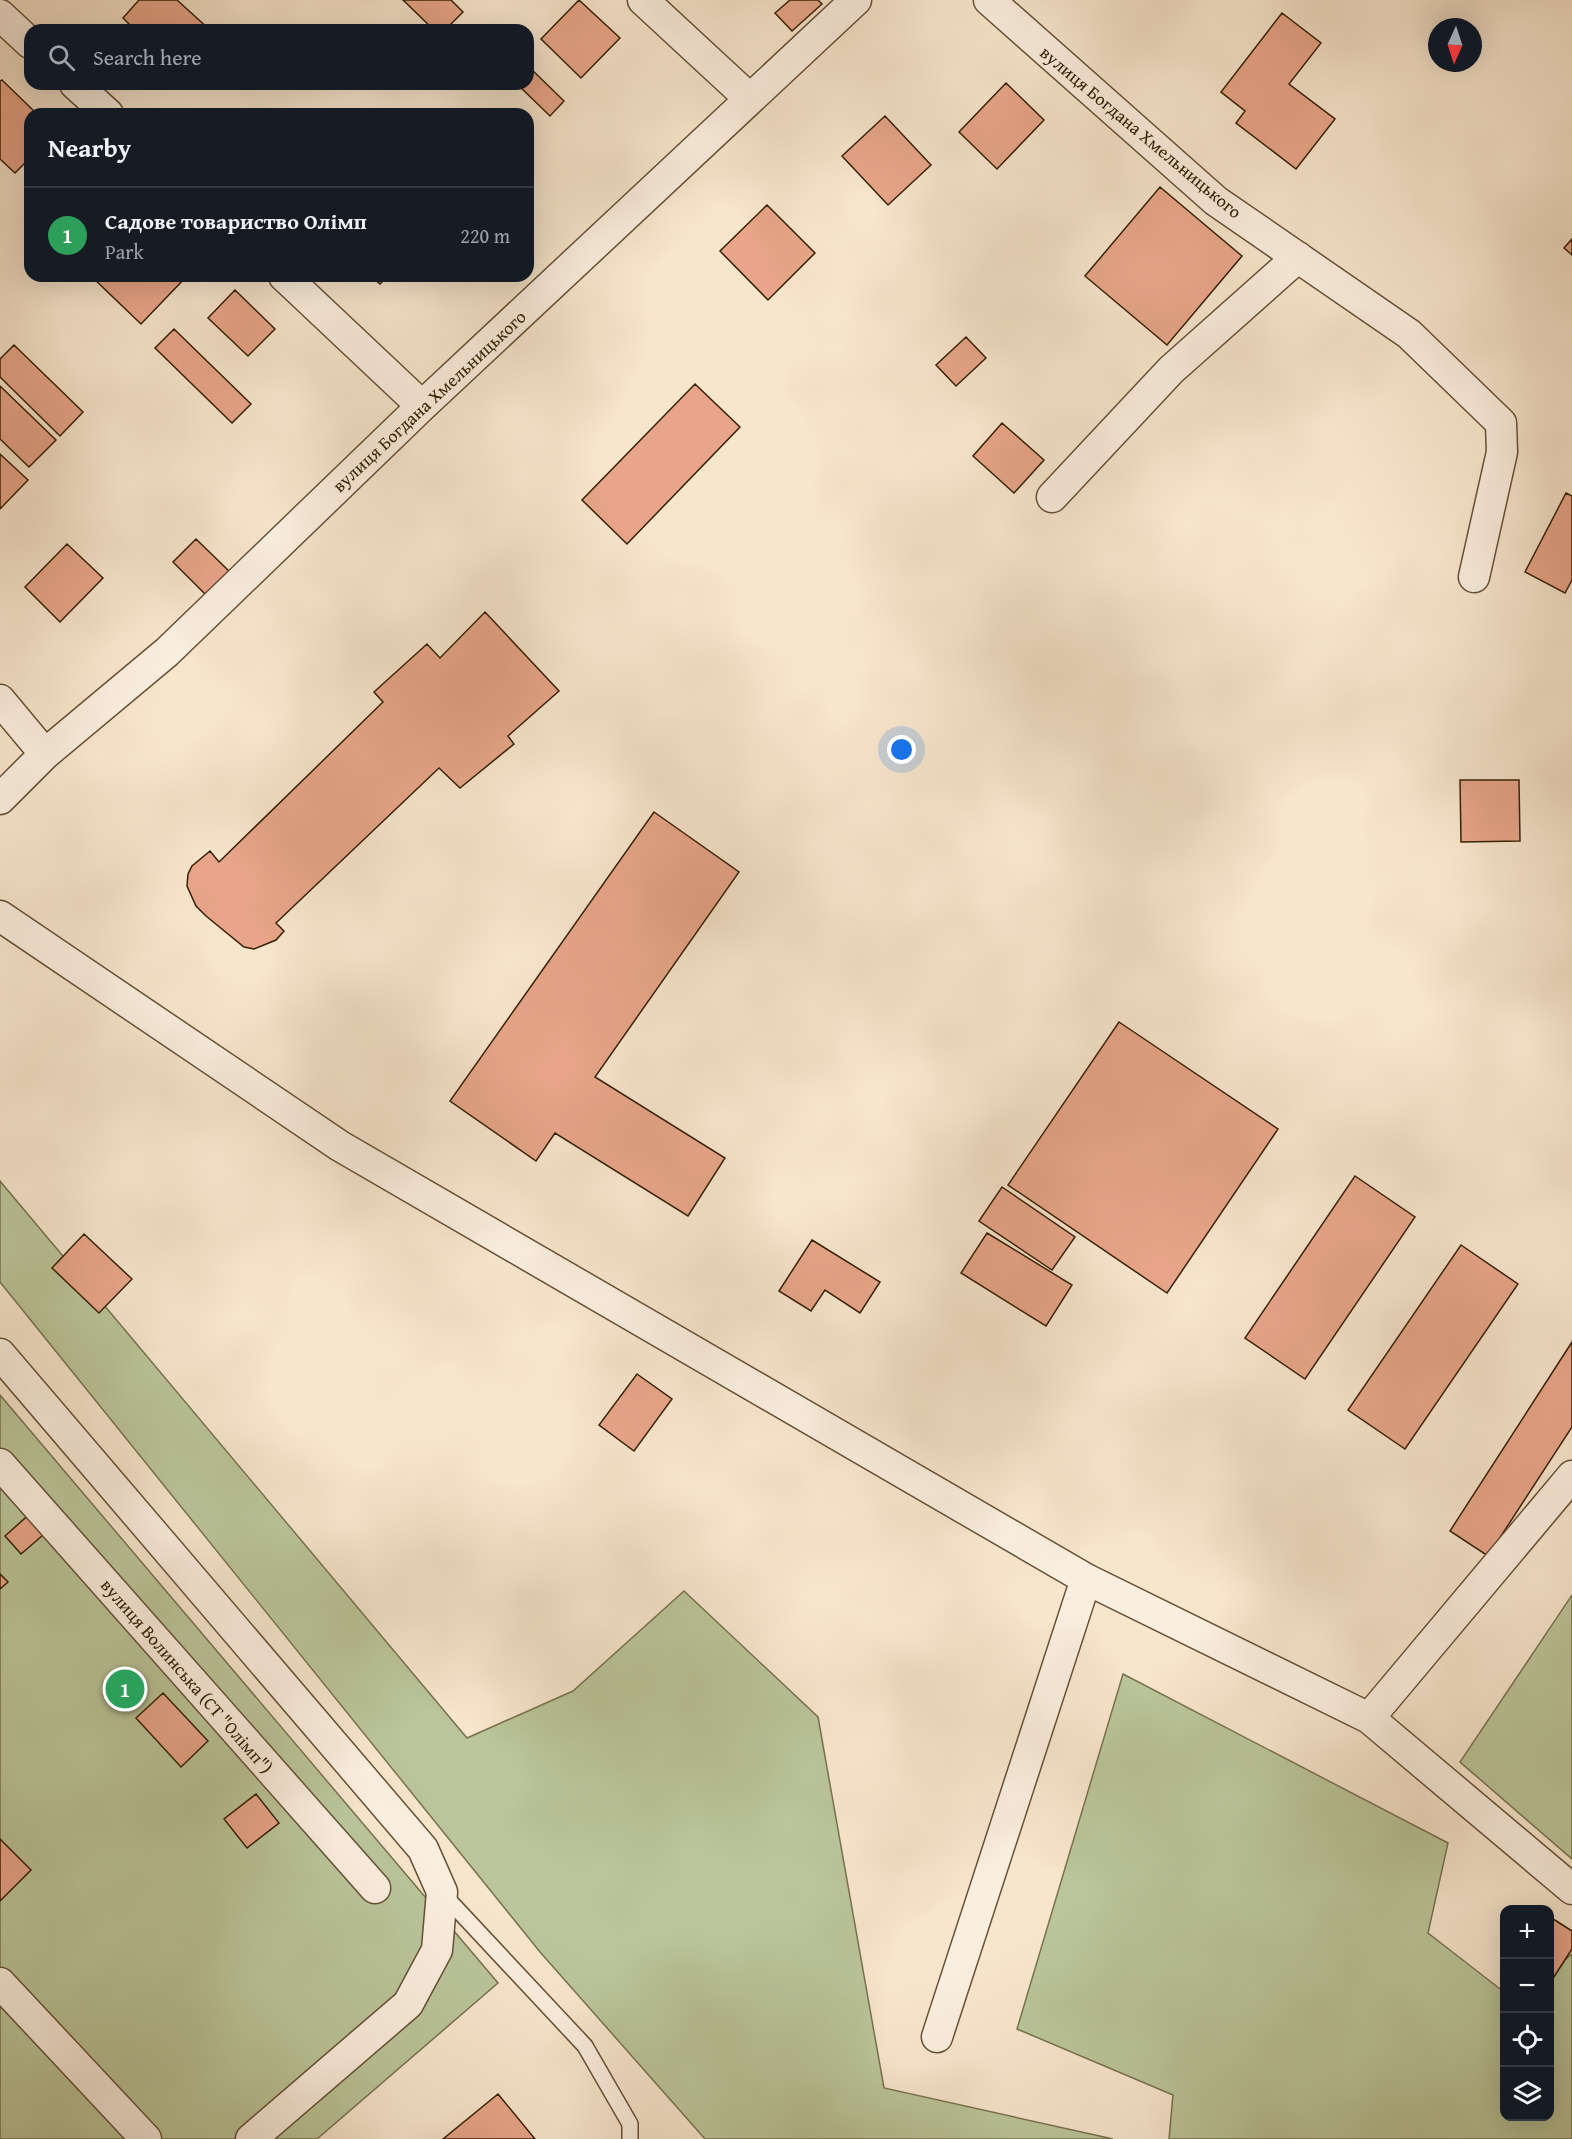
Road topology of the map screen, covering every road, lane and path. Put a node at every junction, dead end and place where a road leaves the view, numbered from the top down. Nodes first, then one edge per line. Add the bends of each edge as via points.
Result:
1 (643, 0) edge
2 (856, 0) edge
3 (989, 0) edge
4 (0, 15) edge
5 (24, 37) edge
6 (82, 90) edge
7 (750, 99) junction
8 (101, 108) edge
9 (1298, 257) junction
10 (290, 282) edge
11 (422, 406) junction
12 (1052, 497) dead end
13 (1474, 577) dead end
14 (0, 700) edge
15 (45, 753) junction
16 (0, 799) edge
17 (0, 916) edge
18 (0, 1354) edge
19 (0, 1464) edge
20 (1572, 1476) edge
21 (1086, 1579) junction
22 (1369, 1718) junction
23 (375, 1888) dead end
24 (1572, 1889) edge
25 (442, 1893) junction
26 (0, 1983) edge
27 (937, 2037) dead end
28 (146, 2139) edge
29 (251, 2139) edge
30 (630, 2139) edge

1 - 7 street
2 - 7 street, вулиця Богдана Хмельницького
3 - 9 street, вулиця Богдана Хмельницького via 1216,201
4 - 5 street
6 - 8 street
7 - 11 street, вулиця Богдана Хмельницького
9 - 12 street via 1171,370
9 - 13 street, вулиця Богдана Хмельницького via 1409,334 1501,423 1502,452
10 - 11 street
11 - 15 street, вулиця Богдана Хмельницького via 167,652
14 - 15 street
15 - 16 street, вулиця Богдана Хмельницького
17 - 21 street via 340,1146
18 - 25 street via 423,1849
19 - 23 street, вулиця Волинська (СТ "Олімп")
20 - 22 street
21 - 22 street
21 - 27 street
22 - 24 street
25 - 29 street via 437,1950 408,2004
25 - 30 lane via 585,2046 630,2124
26 - 28 street

